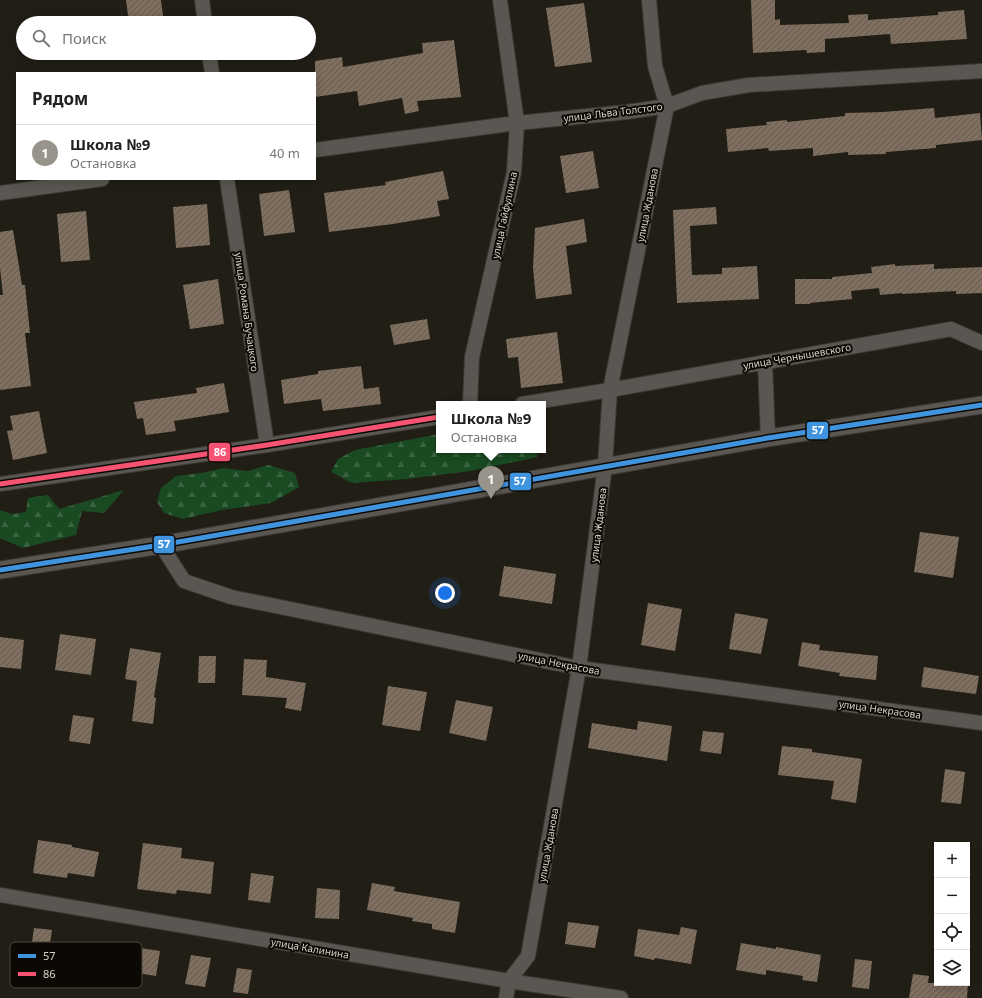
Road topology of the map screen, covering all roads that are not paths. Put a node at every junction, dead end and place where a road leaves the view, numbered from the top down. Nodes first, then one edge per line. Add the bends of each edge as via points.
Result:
1 (202, 0) edge
2 (500, 0) edge
3 (649, 0) edge
4 (204, 16) edge
5 (210, 60) edge
6 (982, 71) edge
7 (212, 72) edge
8 (667, 106) junction
9 (517, 122) junction
10 (316, 150) edge
11 (95, 180) edge
12 (227, 180) edge
13 (0, 193) edge
14 (982, 343) edge
15 (765, 362) junction
16 (610, 390) junction
17 (470, 401) edge
18 (541, 401) edge
19 (982, 405) edge
20 (436, 417) edge
21 (768, 438) junction
22 (267, 445) junction
23 (606, 466) junction
24 (0, 484) edge
25 (161, 545) junction
26 (0, 570) edge
27 (579, 668) junction
28 (982, 723) edge
29 (0, 895) edge
30 (509, 981) junction
31 (506, 998) edge
32 (621, 998) edge

1 - 4 street
2 - 9 street, улица Гайфуллина
3 - 8 street, улица Жданова via 655,66
5 - 7 street
6 - 8 street, улица Льва Толстого via 748,85 702,93
8 - 9 street, улица Льва Толстого
8 - 16 street, улица Жданова
9 - 10 street, улица Льва Толстого
9 - 17 street, улица Гайфуллина via 514,172 472,357
11 - 13 street
12 - 22 street, улица Романа Бучацкого
14 - 15 street, улица Чернышевского via 951,329
15 - 16 street, улица Чернышевского
15 - 21 street
16 - 18 street, улица Чернышевского
16 - 23 street, улица Жданова
19 - 21 street
20 - 22 street
21 - 23 street
22 - 24 street
23 - 25 street
23 - 27 street, улица Жданова
25 - 26 street
25 - 27 street, улица Некрасова via 184,581 231,597
27 - 28 street, улица Некрасова
27 - 30 street, улица Жданова via 528,956
29 - 30 street, улица Калинина
30 - 31 street, улица Жданова
30 - 32 street, улица Калинина

